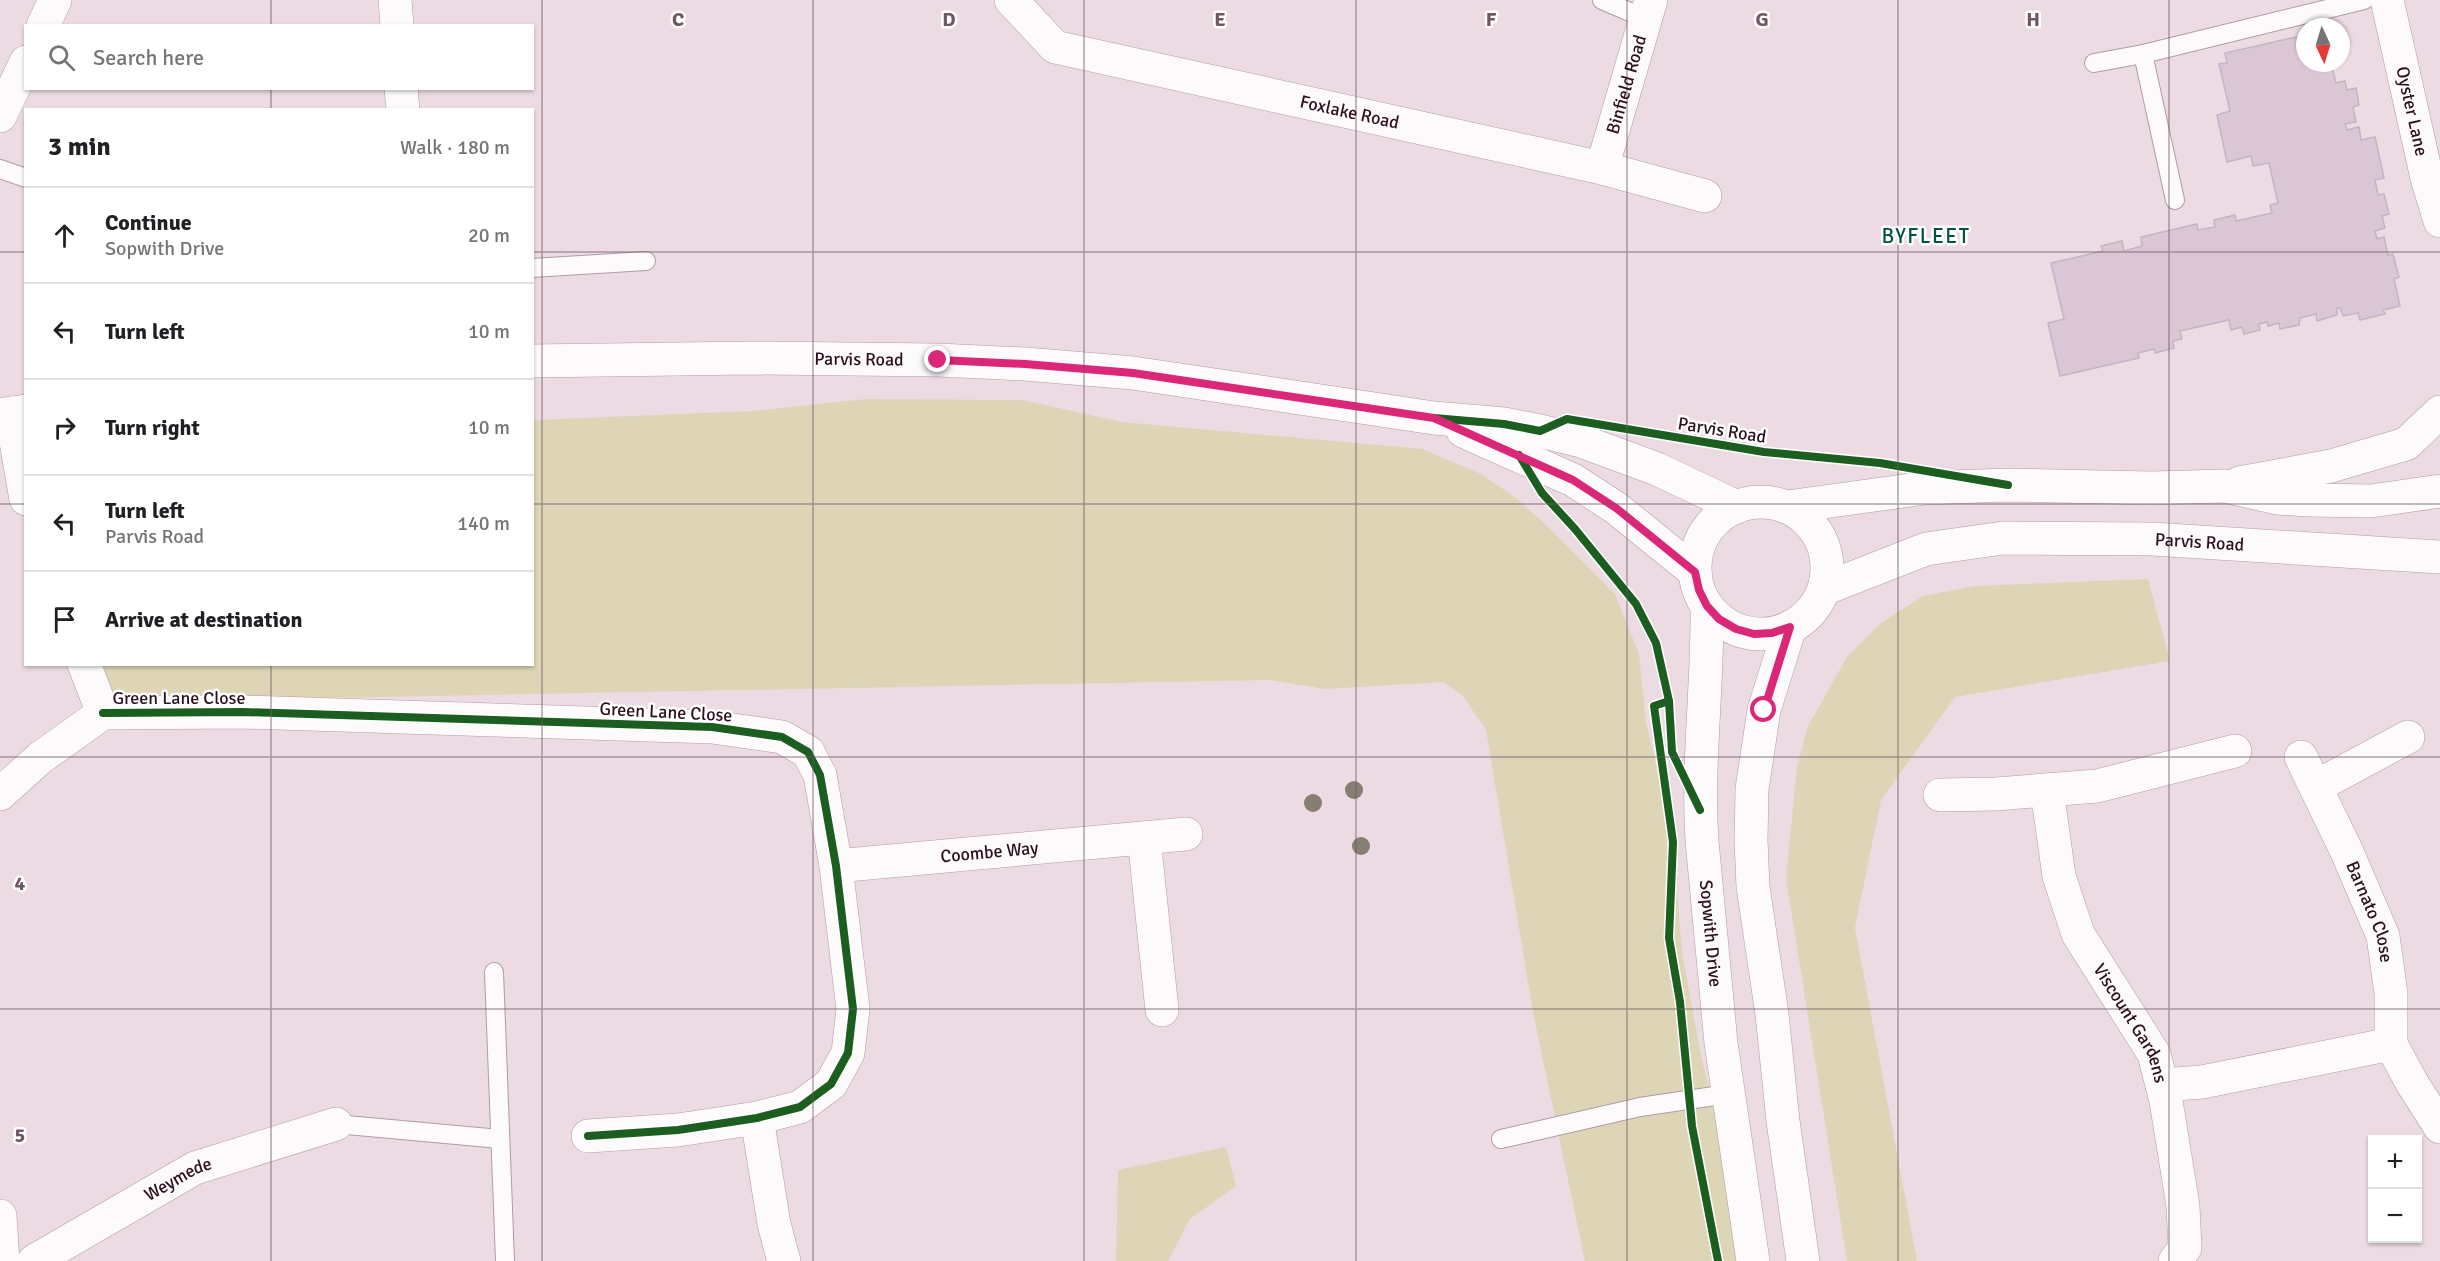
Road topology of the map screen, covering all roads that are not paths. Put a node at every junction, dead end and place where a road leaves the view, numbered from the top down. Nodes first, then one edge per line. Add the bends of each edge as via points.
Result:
1 (55, 0) edge
2 (395, 0) edge
3 (1011, 0) edge
4 (1602, 0) edge
5 (2364, 0) edge
6 (2387, 0) edge
7 (1648, 9) edge
8 (44, 24) edge
9 (397, 24) edge
10 (2143, 54) junction
11 (2094, 63) dead end
12 (24, 66) edge
13 (401, 90) edge
14 (403, 108) edge
15 (0, 116) edge
16 (1602, 168) junction
17 (0, 169) edge
18 (24, 177) edge
19 (1705, 196) dead end
20 (2175, 200) dead end
21 (2440, 221) edge
22 (646, 261) dead end
23 (534, 268) edge
24 (534, 360) edge
25 (2440, 412) edge
26 (12, 413) edge
27 (1434, 418) junction
28 (2225, 486) junction
29 (24, 487) edge
30 (2440, 490) edge
31 (1737, 507) junction
32 (1787, 507) junction
33 (2440, 557) edge
34 (1695, 572) junction
35 (1824, 589) junction
36 (1707, 606) junction
37 (1790, 627) junction
38 (85, 666) edge
39 (103, 713) junction
40 (2408, 737) dead end
41 (2235, 751) dead end
42 (2301, 757) dead end
43 (2317, 786) junction
44 (2047, 790) junction
45 (0, 794) edge
46 (1940, 795) dead end
47 (1186, 834) dead end
48 (1144, 838) junction
49 (836, 866) junction
50 (494, 972) dead end
51 (1162, 1010) dead end
52 (2391, 1044) junction
53 (2162, 1085) junction
54 (1728, 1094) junction
55 (757, 1118) junction
56 (336, 1124) joint
57 (2440, 1127) edge
58 (588, 1136) dead end
59 (500, 1139) junction
60 (1501, 1139) dead end
61 (0, 1216) edge
62 (3, 1261) edge
63 (34, 1261) edge
64 (505, 1261) edge
65 (784, 1261) edge
66 (1753, 1261) edge
67 (1803, 1261) edge
68 (2175, 1261) edge

1 - 8 street
2 - 9 street
3 - 16 street, Foxlake Road via 1055,47
4 - 7 lane
5 - 10 lane
6 - 21 street, Oyster Lane
7 - 16 street, Binfield Road
10 - 11 lane
10 - 20 lane
12 - 15 street
13 - 14 street
16 - 19 street, Foxlake Road
17 - 18 lane
22 - 23 lane
24 - 27 street, Parvis Road via 846,359 1025,364 1133,373
25 - 28 street via 2406,444 2331,466
26 - 29 street
27 - 31 street, Parvis Road via 1504,424 1581,441 1657,469
27 - 34 street, Parvis Road via 1573,480 1616,508
28 - 30 street via 2277,498 2308,500 2371,501
28 - 32 street via 1925,488
31 - 32 street via 1753,502
31 - 34 street via 1719,517 1705,533 1697,552
32 - 35 street via 1804,517 1817,532 1825,550
33 - 35 street, Parvis Road via 2152,539 2003,538 1926,549
34 - 36 street
35 - 37 street via 1805,618
36 - 37 street via 1719,619 1754,634
36 - 54 street, Sopwith Drive via 1700,810
37 - 67 street via 1764,710 1752,789 1751,840 1753,887
38 - 39 street
39 - 45 street via 40,758
39 - 49 street, Green Lane Close via 243,712 680,725 782,737 808,752 820,776
40 - 43 street
41 - 44 street via 2097,786
42 - 43 street, Barnato Close
43 - 52 street, Barnato Close via 2383,936 2391,993
44 - 46 street
44 - 53 street, Viscount Gardens via 2060,876 2078,934 2154,1054
47 - 48 street, Coombe Way
48 - 49 street, Coombe Way
48 - 51 street
49 - 55 street, Green Lane Close via 853,1009 848,1053 831,1084 800,1107
50 - 59 lane
52 - 53 street via 2202,1082
52 - 57 street, Barnato Close
53 - 68 street, Viscount Gardens via 2183,1206 2185,1248
54 - 60 lane via 1640,1107
54 - 66 street, Sopwith Drive
55 - 58 street, Green Lane Close via 678,1130
55 - 65 street
56 - 59 lane
56 - 63 street, Weymede via 195,1168
59 - 64 lane
61 - 62 street

